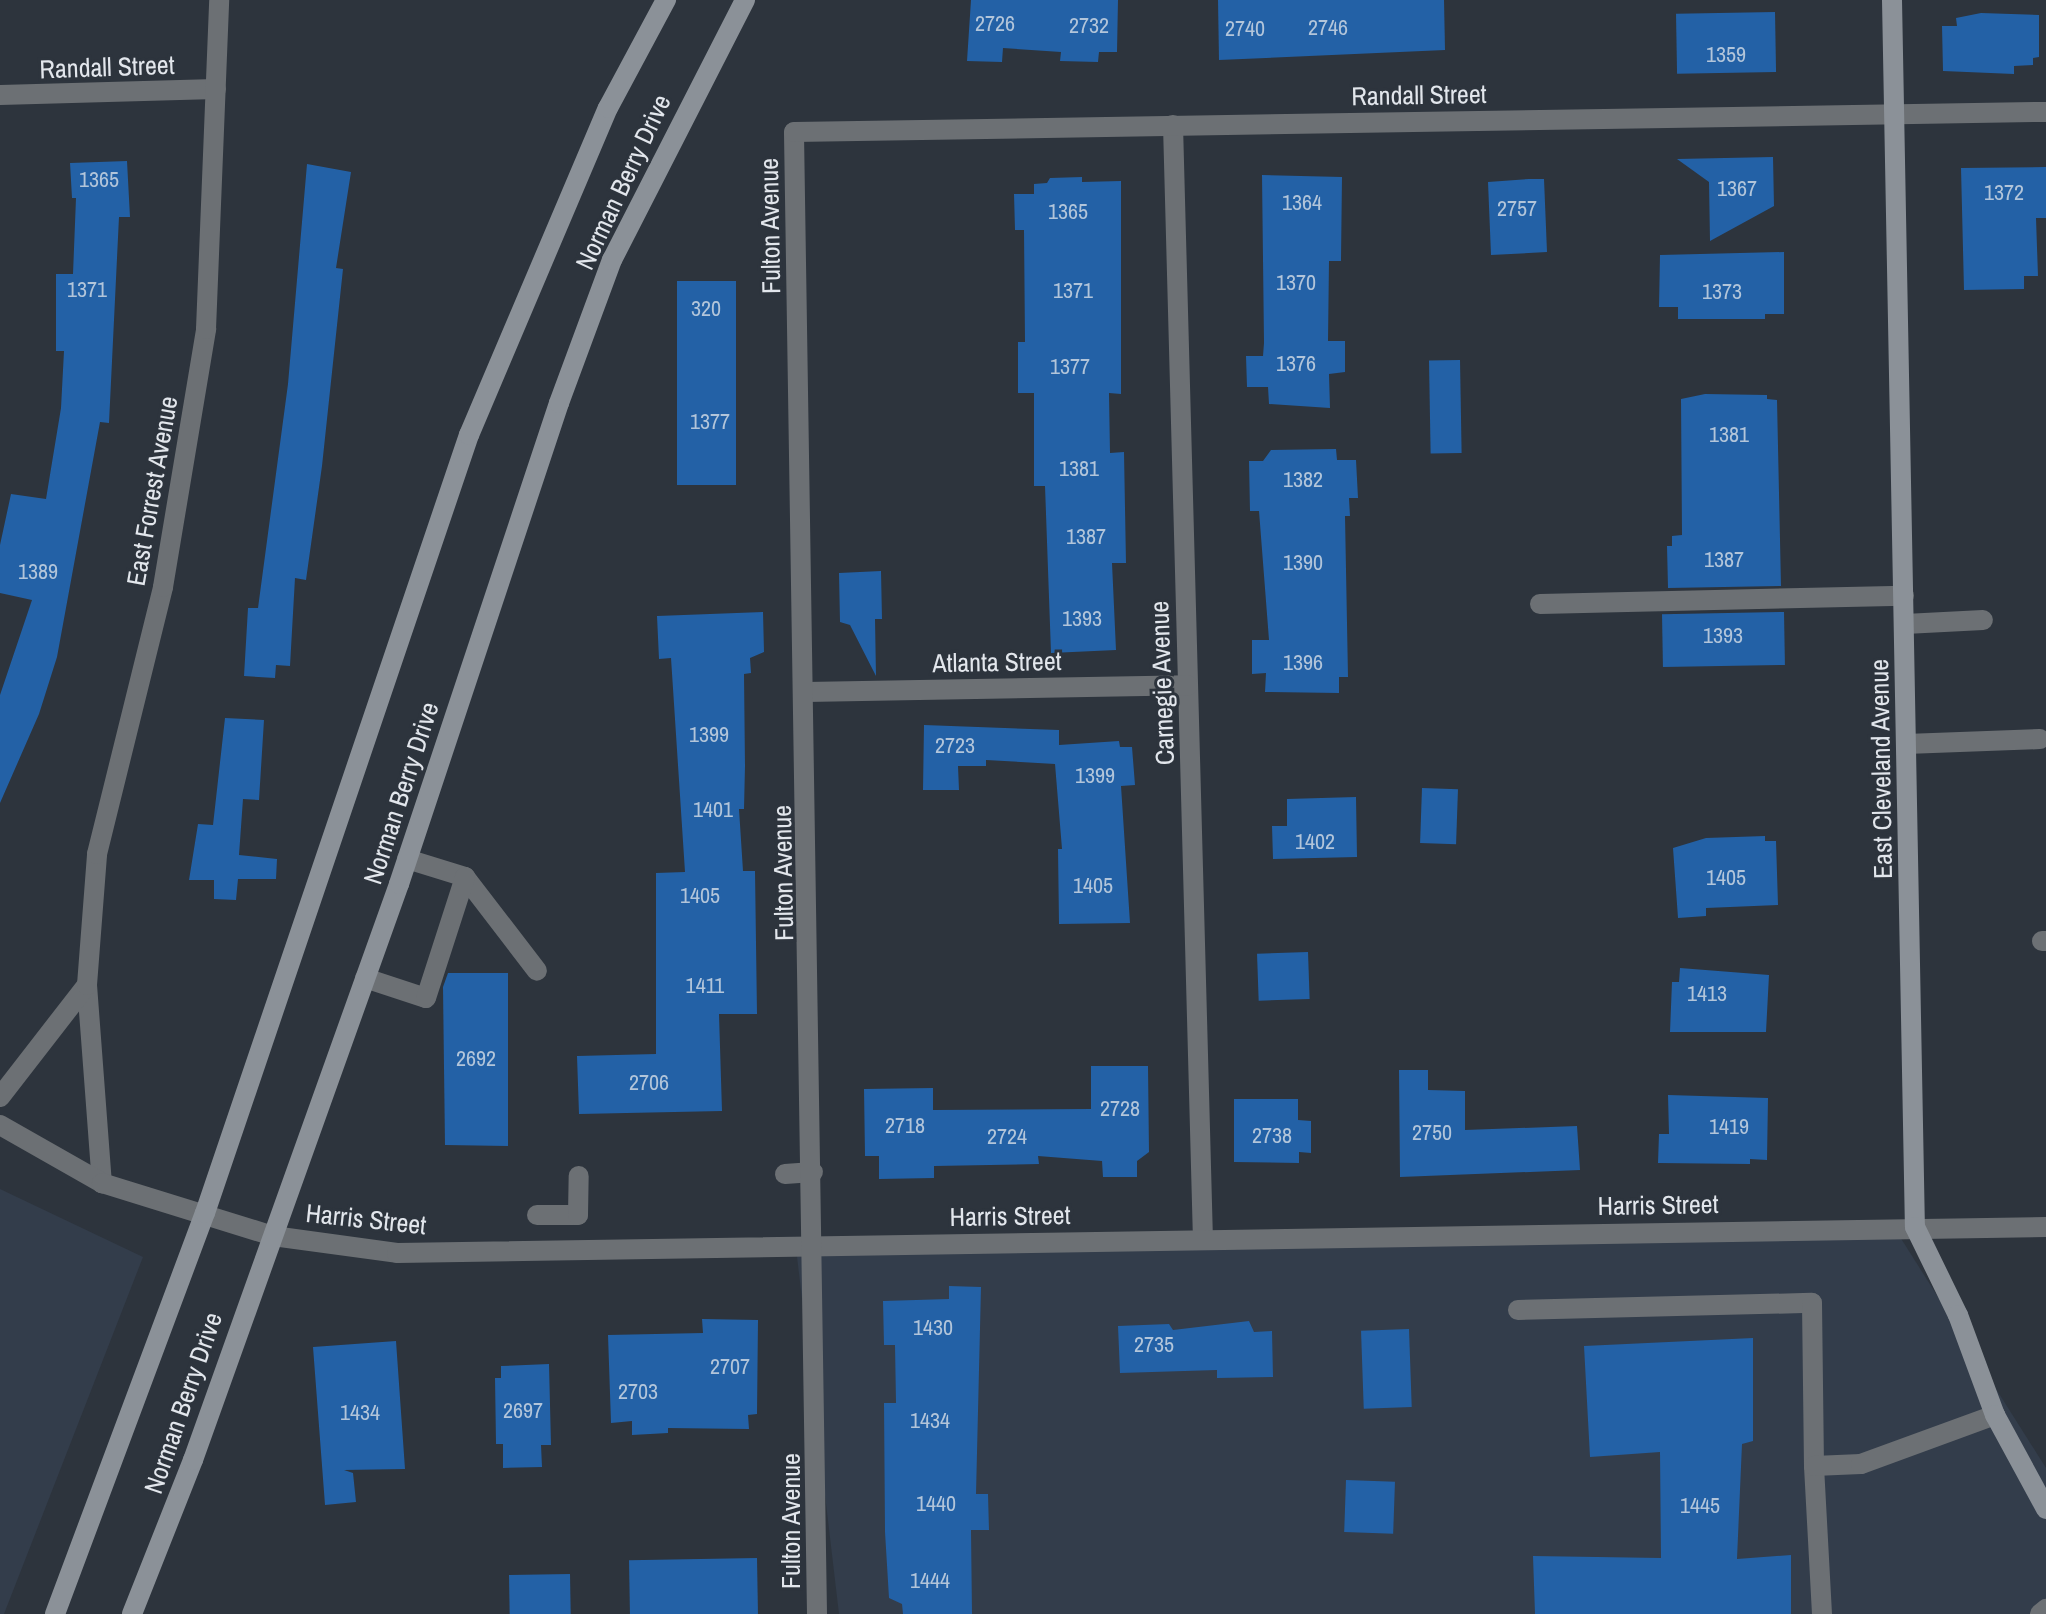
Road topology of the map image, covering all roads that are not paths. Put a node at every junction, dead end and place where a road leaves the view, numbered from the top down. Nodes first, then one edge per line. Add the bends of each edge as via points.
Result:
1 (219, 0) edge
2 (666, 0) edge
3 (745, 0) edge
4 (1892, 0) edge
5 (216, 89) junction
6 (0, 95) edge
7 (2046, 112) edge
8 (1896, 114) junction
9 (1173, 125) junction
10 (794, 132) joint
11 (1904, 596) junction
12 (1540, 604) dead end
13 (1983, 620) dead end
14 (1905, 624) junction
15 (1188, 685) junction
16 (806, 692) junction
17 (2040, 739) dead end
18 (1906, 744) junction
19 (407, 859) junction
20 (465, 877) junction
21 (537, 971) dead end
22 (365, 978) junction
23 (87, 985) junction
24 (0, 1097) edge
25 (0, 1125) edge
26 (813, 1172) junction
27 (785, 1174) dead end
28 (579, 1176) dead end
29 (102, 1183) junction
30 (205, 1213) junction
31 (537, 1215) dead end
32 (1915, 1227) junction
33 (2046, 1227) edge
34 (273, 1236) junction
35 (1203, 1239) junction
36 (815, 1246) junction
37 (1518, 1310) dead end
38 (1995, 1415) junction
39 (1814, 1466) junction
40 (2046, 1509) edge
41 (2046, 1609) edge
42 (55, 1614) edge
43 (132, 1614) edge
44 (817, 1614) edge
45 (1822, 1614) edge
46 (2040, 1614) edge

1 - 5 street, East Forrest Avenue
2 - 30 main road, Norman Berry Drive via 608,108 469,435
3 - 19 main road, Norman Berry Drive via 612,260
4 - 8 main road, East Cleveland Avenue
5 - 6 street, Randall Street
5 - 23 street, East Forrest Avenue via 206,329 163,587 97,854
7 - 8 street, Randall Street
8 - 9 street, Randall Street
8 - 11 main road, East Cleveland Avenue
9 - 10 street, Randall Street
9 - 15 street, Carnegie Avenue
10 - 16 street, Fulton Avenue
11 - 12 street
11 - 14 main road, East Cleveland Avenue
13 - 14 street
14 - 18 main road, East Cleveland Avenue
15 - 16 street, Atlanta Street
15 - 35 street, Carnegie Avenue
16 - 26 street, Fulton Avenue
17 - 18 street
18 - 32 main road, East Cleveland Avenue
19 - 20 street
19 - 22 main road, Norman Berry Drive
20 - 21 street
20 - 22 street via 426,998
22 - 34 main road, Norman Berry Drive
23 - 24 street
23 - 29 street, East Forrest Avenue
25 - 29 street, Harris Street
26 - 27 street
26 - 36 street, Fulton Avenue
28 - 31 street via 578,1215
29 - 30 street, Harris Street
30 - 34 street, Harris Street
30 - 42 main road, Norman Berry Drive
32 - 33 street, Harris Street
32 - 35 street, Harris Street
32 - 38 main road, East Cleveland Avenue via 1958,1315
34 - 36 street, Harris Street via 397,1253
34 - 43 main road, Norman Berry Drive
35 - 36 street, Harris Street
36 - 44 street, Fulton Avenue
37 - 39 street via 1812,1303
38 - 39 street via 1861,1464
38 - 40 main road, East Cleveland Avenue
39 - 45 street
41 - 46 street

